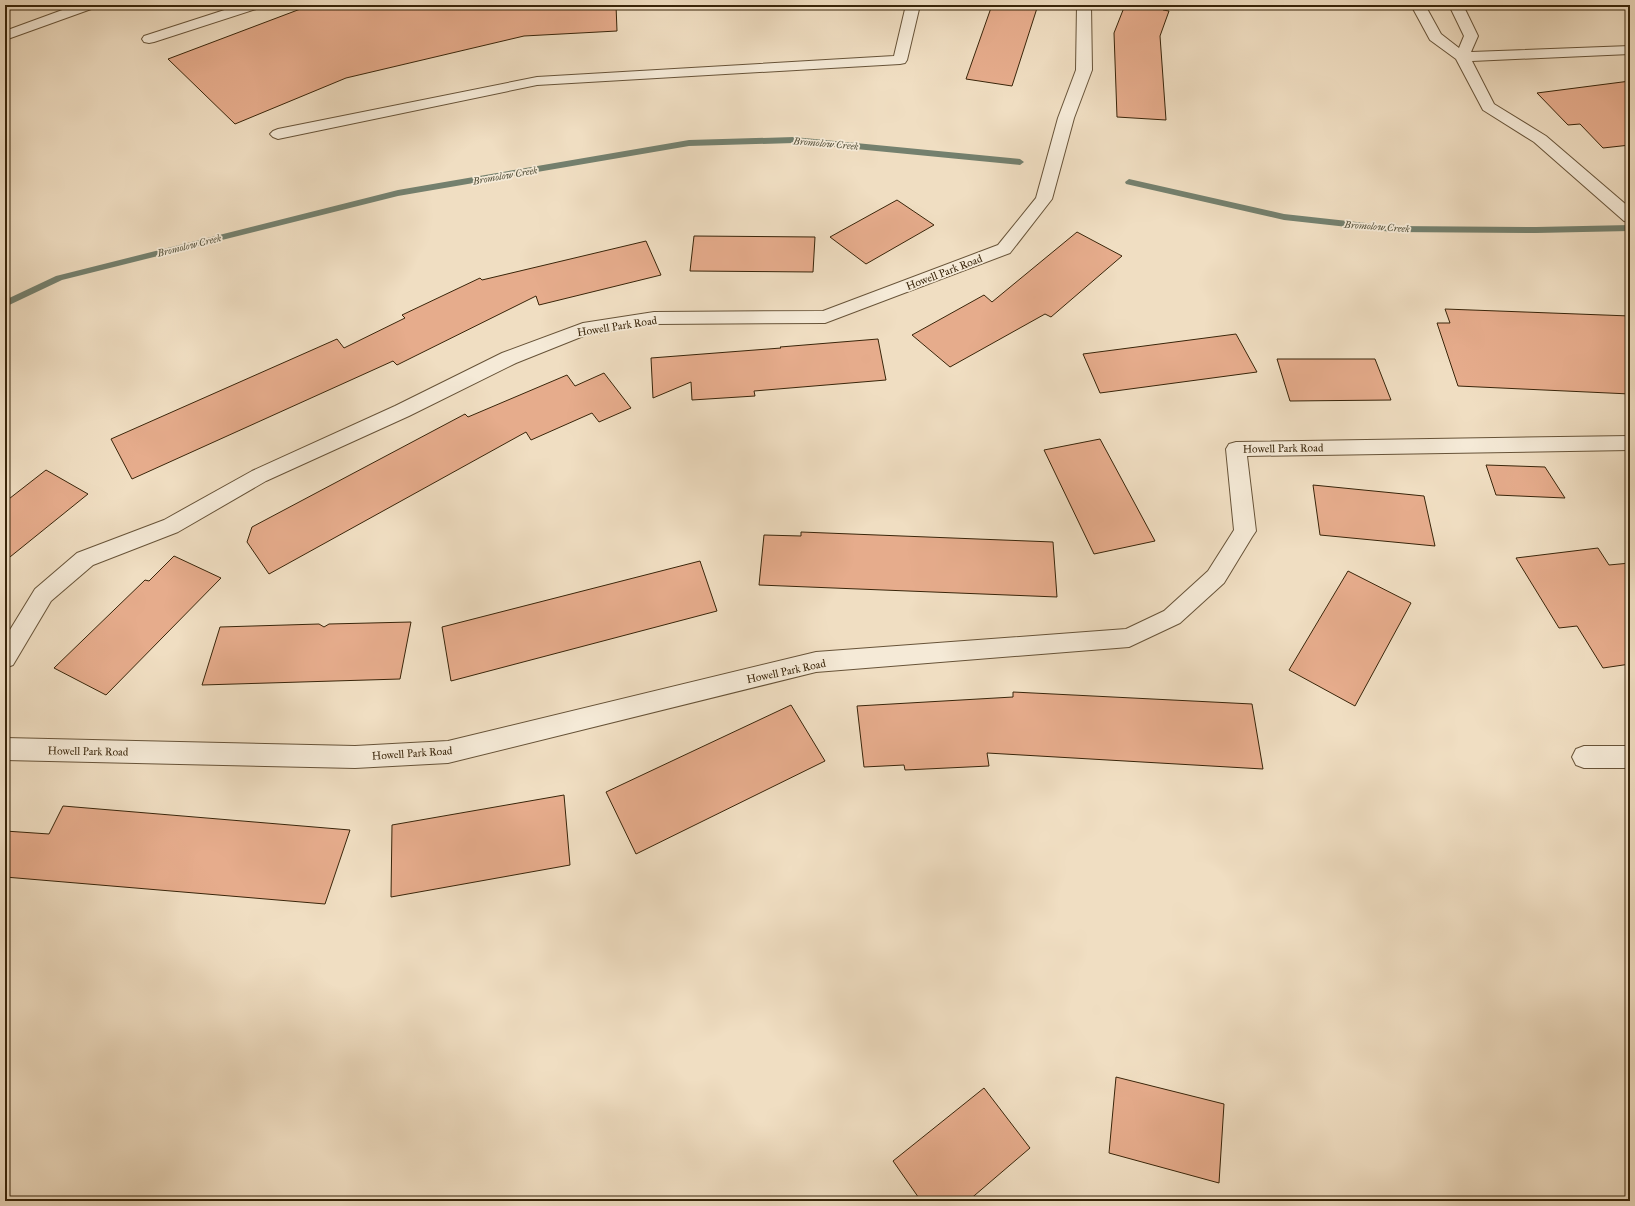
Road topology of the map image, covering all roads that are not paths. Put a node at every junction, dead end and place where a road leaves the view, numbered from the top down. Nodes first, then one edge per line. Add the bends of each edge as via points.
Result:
1 (89, 5) edge
2 (254, 5) edge
3 (913, 5) edge
4 (1084, 5) edge
5 (1421, 11) edge
6 (1459, 11) edge
7 (5, 36) edge
8 (149, 39) dead end
9 (1630, 50) edge
10 (1462, 57) junction
11 (278, 134) dead end
12 (1630, 218) edge
13 (1630, 443) edge
14 (5, 658) edge
15 (5, 749) edge
16 (1584, 757) dead end
17 (1630, 757) edge

1 - 7 street
2 - 8 lane
3 - 11 lane via 900,60 537,81
4 - 14 street, Howell Park Road via 1084,70 1066,118 1044,199 1004,249 825,317 654,318 583,329 509,358 259,476 171,526 85,560 43,595
5 - 6 street via 1443,17
5 - 10 street via 1435,37
6 - 10 street via 1470,36
9 - 10 street
10 - 12 street via 1488,107 1540,139
13 - 15 street, Howell Park Road via 1236,449 1245,531 1216,577 1172,617 1129,638 816,662 448,752 355,757
16 - 17 street

